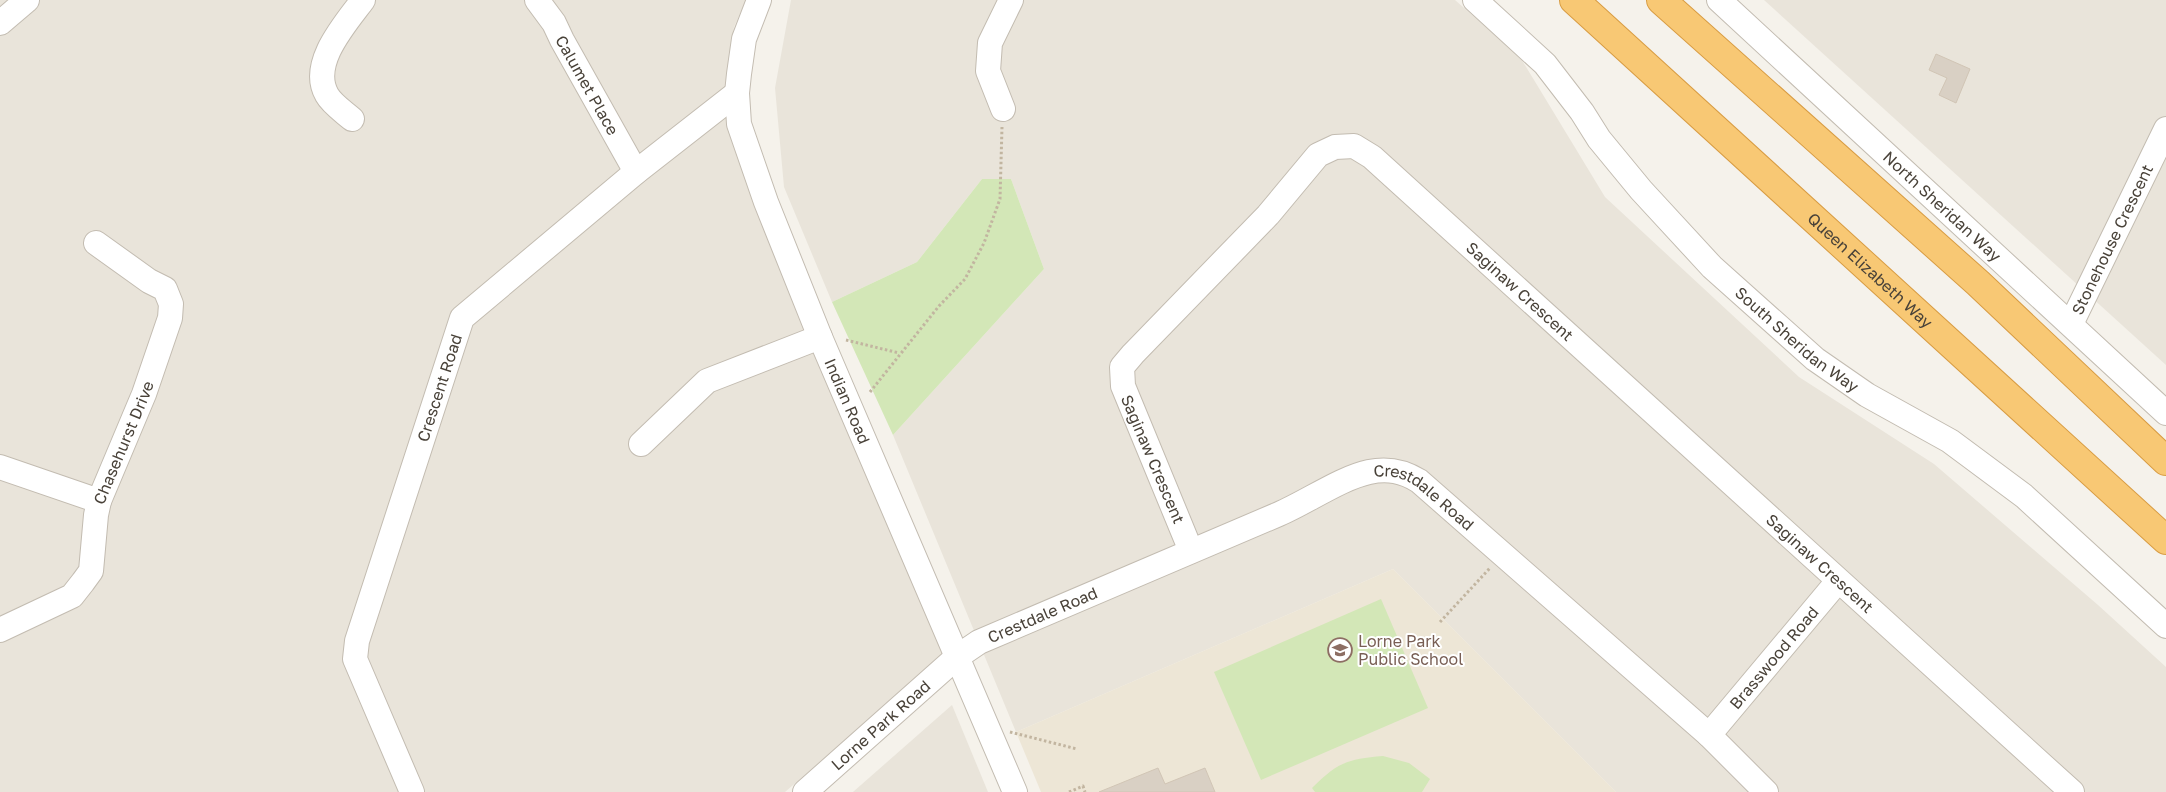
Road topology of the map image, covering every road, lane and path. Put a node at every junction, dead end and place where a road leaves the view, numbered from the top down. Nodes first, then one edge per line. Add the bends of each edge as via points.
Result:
1 (27, 0) edge
2 (363, 0) edge
3 (538, 0) edge
4 (759, 0) edge
5 (1011, 0) edge
6 (1475, 0) edge
7 (1574, 0) edge
8 (1661, 0) edge
9 (1719, 0) edge
10 (0, 23) edge
11 (737, 93) junction
12 (1003, 109) joint
13 (352, 119) dead end
14 (2166, 129) edge
15 (636, 172) junction
16 (96, 243) dead end
17 (2071, 324) junction
18 (820, 337) junction
19 (846, 340) dead end
20 (899, 353) junction
21 (870, 392) dead end
22 (2166, 413) edge
23 (641, 444) dead end
24 (2166, 461) edge
25 (0, 467) edge
26 (99, 501) junction
27 (2166, 540) edge
28 (1191, 551) junction
29 (1503, 553) junction
30 (1838, 581) junction
31 (1440, 622) dead end
32 (2166, 626) edge
33 (0, 630) edge
34 (957, 657) junction
35 (1010, 732) dead end
36 (1709, 735) junction
37 (1077, 749) dead end
38 (412, 792) edge
39 (805, 792) edge
40 (1015, 792) edge
41 (1069, 792) edge
42 (1085, 792) edge
43 (1766, 792) edge
44 (2072, 792) edge

1 - 10 street
2 - 13 street via 333,39 323,67 322,86 328,98
3 - 15 street, Calumet Place via 554,23
4 - 11 street, Indian Road via 744,39
5 - 12 street via 990,43 988,71
6 - 32 street, South Sheridan Way via 1545,64 1599,139 1712,267 1815,359 1868,395 1950,441 2024,496
7 - 27 highway, Queen Elizabeth Way
8 - 24 highway via 1978,283
9 - 17 street, North Sheridan Way
11 - 15 street, Crescent Road
11 - 18 street, Indian Road via 739,124
12 - 20 path via 1000,199 984,243 965,279
14 - 17 street, Stonehouse Crescent
15 - 38 street, Crescent Road via 462,318 357,641 355,658
16 - 26 street, Chasehurst Drive via 165,289 171,304 170,318 144,394
17 - 22 street, North Sheridan Way
18 - 23 street via 707,381
18 - 34 street, Indian Road
19 - 20 path
20 - 21 path
25 - 26 street
26 - 33 street, Chasehurst Drive via 91,571 83,582 72,596
28 - 29 street, Crestdale Road via 1294,508 1356,475 1389,471 1406,472 1419,480
28 - 30 street, Saginaw Crescent via 1123,386 1122,368 1268,215 1318,155 1335,147 1354,146 1372,158
28 - 34 street, Crestdale Road via 978,642
29 - 31 path
29 - 36 street, Crestdale Road
30 - 36 street, Brasswood Road
30 - 44 street, Saginaw Crescent
34 - 39 street, Lorne Park Road
34 - 40 street, Indian Road
35 - 37 path
36 - 43 street, Crestdale Road
41 - 42 path via 1083,786

